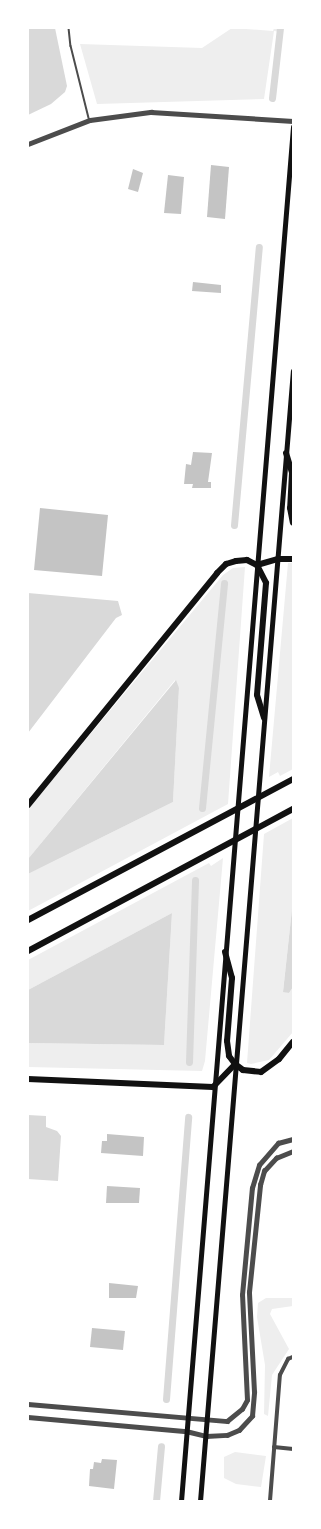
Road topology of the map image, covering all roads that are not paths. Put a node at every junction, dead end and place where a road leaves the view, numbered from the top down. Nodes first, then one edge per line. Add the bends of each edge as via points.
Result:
1 (69, 28) edge
2 (90, 120) junction
3 (293, 122) edge
4 (293, 127) edge
5 (28, 144) edge
6 (293, 371) edge
7 (286, 453) junction
8 (293, 523) edge
9 (278, 559) junction
10 (293, 559) edge
11 (257, 565) junction
12 (264, 718) junction
13 (293, 779) edge
14 (28, 805) edge
15 (293, 809) edge
16 (28, 920) edge
17 (28, 951) edge
18 (225, 952) junction
19 (293, 1042) edge
20 (235, 1064) junction
21 (28, 1079) edge
22 (213, 1087) junction
23 (293, 1139) edge
24 (293, 1151) edge
25 (293, 1357) edge
26 (28, 1404) edge
27 (187, 1416) junction
28 (28, 1417) edge
29 (207, 1417) junction
30 (186, 1431) junction
31 (206, 1436) junction
32 (274, 1447) junction
33 (293, 1449) edge
34 (182, 1501) edge
35 (200, 1501) edge
36 (270, 1501) edge

1 - 2 lane via 71,46
2 - 3 street via 151,112 173,112
2 - 5 street
4 - 11 main road
6 - 7 main road
7 - 8 highway via 292,473 290,508
7 - 9 main road
9 - 10 highway
9 - 11 highway
9 - 12 main road
11 - 12 highway via 266,583 258,695
11 - 14 highway via 247,560 236,561 226,564 217,573
11 - 18 main road
12 - 20 main road
13 - 16 highway
15 - 17 highway
18 - 20 highway via 232,978 227,1041 229,1056
18 - 22 main road
19 - 20 highway via 279,1060 261,1072 243,1070
20 - 22 highway
20 - 29 main road
21 - 22 highway
22 - 27 main road
23 - 29 street via 278,1143 259,1165 252,1188 242,1295 246,1400 242,1409 227,1421
24 - 31 street via 276,1158 264,1171 260,1185 249,1292 254,1392 252,1416 239,1430 227,1435
25 - 32 street via 288,1359 280,1375
26 - 27 street
27 - 29 street
27 - 30 main road
28 - 30 street
29 - 31 main road
30 - 31 street
30 - 34 main road
31 - 35 main road
32 - 33 street
32 - 36 street

